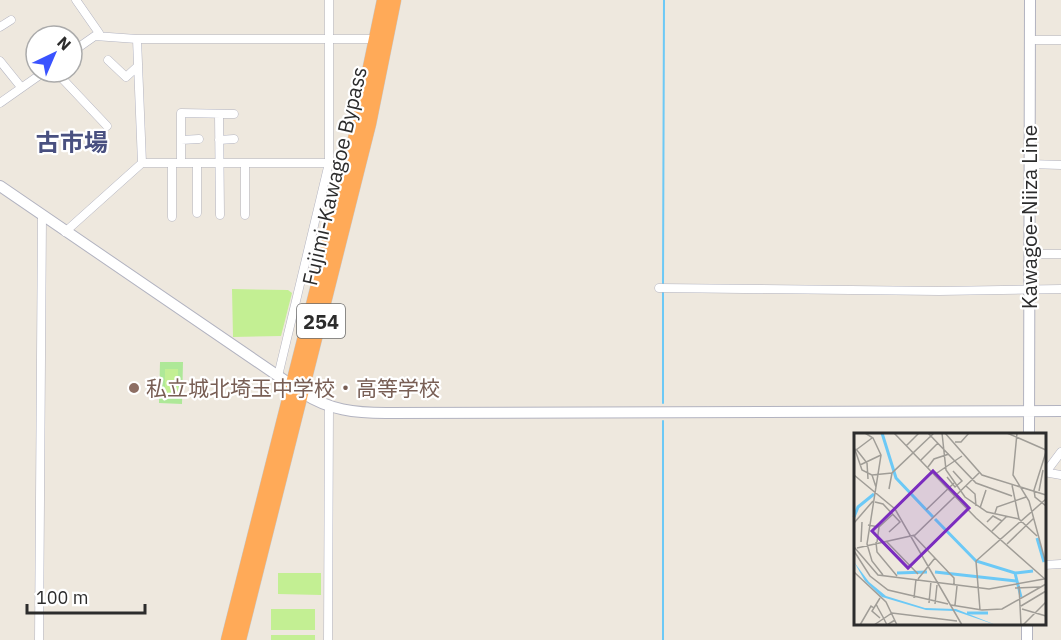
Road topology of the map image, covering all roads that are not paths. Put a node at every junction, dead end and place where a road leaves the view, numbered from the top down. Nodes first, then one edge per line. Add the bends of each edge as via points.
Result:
1 (76, 0) edge
2 (329, 0) edge
3 (384, 0) edge
4 (394, 0) edge
5 (1030, 0) edge
6 (11, 20) dead end
7 (0, 27) edge
8 (95, 36) junction
9 (137, 39) junction
10 (329, 39) junction
11 (377, 39) junction
12 (1029, 40) junction
13 (1061, 40) edge
14 (84, 44) edge
15 (108, 60) dead end
16 (0, 61) edge
17 (138, 66) junction
18 (26, 84) edge
19 (67, 84) edge
20 (21, 87) junction
21 (0, 103) edge
22 (219, 114) junction
23 (234, 114) dead end
24 (107, 126) dead end
25 (199, 139) dead end
26 (234, 139) dead end
27 (181, 140) junction
28 (219, 140) junction
29 (142, 163) junction
30 (181, 163) junction
31 (197, 163) junction
32 (220, 163) junction
33 (245, 163) junction
34 (329, 163) junction
35 (172, 164) junction
36 (1029, 165) junction
37 (1061, 165) edge
38 (0, 186) edge
39 (197, 213) dead end
40 (245, 215) dead end
41 (42, 216) junction
42 (220, 216) dead end
43 (172, 217) dead end
44 (65, 232) junction
45 (1029, 254) junction
46 (1061, 254) edge
47 (659, 288) dead end
48 (1029, 289) junction
49 (1061, 289) edge
50 (279, 376) junction
51 (297, 389) junction
52 (329, 406) junction
53 (1029, 411) junction
54 (1061, 411) edge
55 (1029, 433) edge
56 (1061, 452) edge
57 (1046, 471) edge
58 (1046, 472) edge
59 (1061, 475) edge
60 (1061, 564) edge
61 (1046, 565) edge
62 (39, 640) edge
63 (228, 640) edge
64 (239, 640) edge
65 (328, 640) edge

1 - 8 street via 99,33
2 - 10 street
3 - 11 highway, Fujimi-Kawagoe Bypass / 254
4 - 51 highway, Fujimi-Kawagoe Bypass / 254 via 369,124
5 - 12 street, Kawagoe-Niiza Line
6 - 7 street
8 - 9 street
8 - 14 street
9 - 10 street
9 - 17 street
10 - 11 street
10 - 34 street
11 - 51 highway, Fujimi-Kawagoe Bypass / 254
12 - 13 street
12 - 36 street, Kawagoe-Niiza Line
15 - 17 street via 126,77
16 - 20 street
17 - 29 street
18 - 20 street
19 - 24 street
20 - 21 street
22 - 23 street
22 - 27 street via 181,113
22 - 28 street
25 - 27 street
26 - 28 street
27 - 30 street
28 - 32 street
29 - 35 street
29 - 44 street
30 - 31 street
30 - 35 street
31 - 32 street
31 - 39 street
32 - 33 street
32 - 42 street
33 - 34 street
33 - 40 street
34 - 50 street
35 - 43 street
36 - 37 street
36 - 45 street, Kawagoe-Niiza Line
38 - 41 street
41 - 44 street
41 - 62 street
44 - 50 street
45 - 46 street
45 - 48 street, Kawagoe-Niiza Line
47 - 48 street
48 - 49 street
48 - 53 street, Kawagoe-Niiza Line
50 - 51 street
51 - 52 street
51 - 63 highway, Fujimi-Kawagoe Bypass / 254
51 - 64 highway, Fujimi-Kawagoe Bypass / 254
52 - 53 street via 353,412 386,413
52 - 65 street
53 - 54 street
53 - 55 street, Kawagoe-Niiza Line
56 - 57 street
58 - 59 street
60 - 61 street

